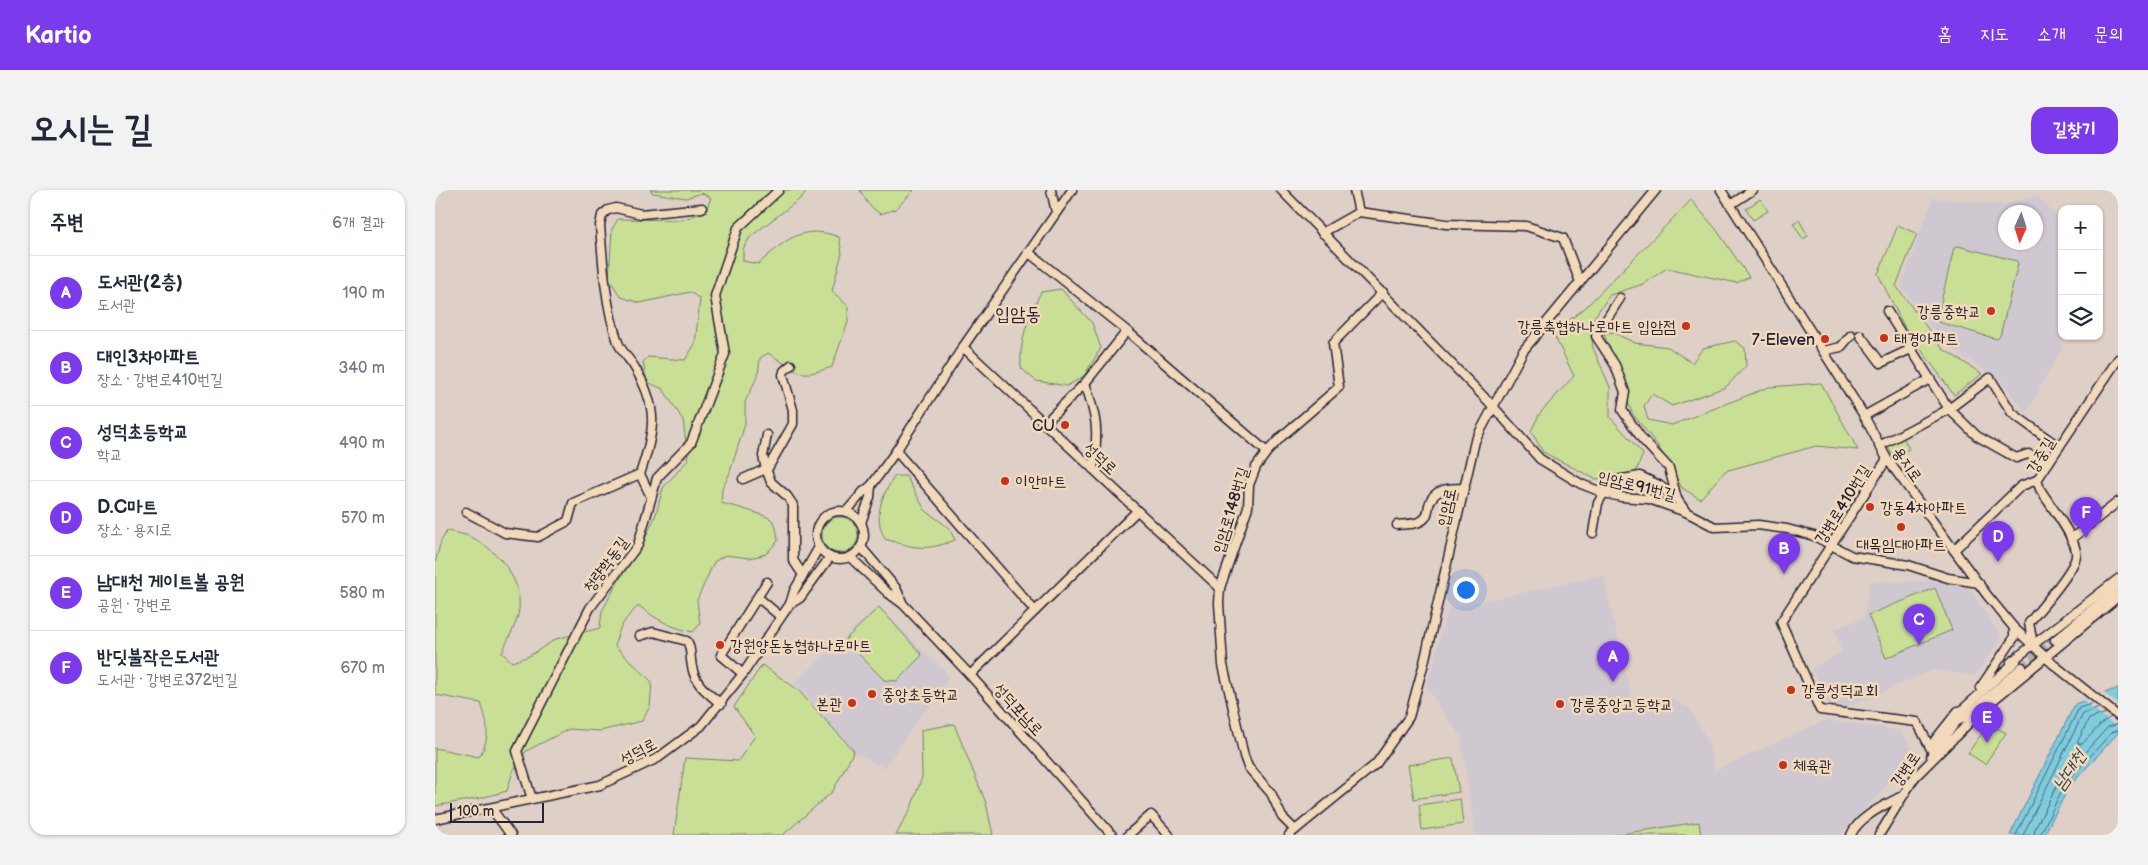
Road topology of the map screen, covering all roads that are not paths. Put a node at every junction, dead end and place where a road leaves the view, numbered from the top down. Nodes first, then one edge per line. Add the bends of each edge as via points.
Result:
1 (779, 190) edge
2 (1051, 190) edge
3 (1072, 190) edge
4 (1281, 190) edge
5 (1354, 190) edge
6 (1656, 190) edge
7 (1721, 190) edge
8 (1753, 190) edge
9 (1730, 205) junction
10 (702, 208) dead end
11 (1056, 212) junction
12 (1359, 212) junction
13 (1322, 233) junction
14 (1028, 252) junction
15 (1580, 282) junction
16 (1383, 292) junction
17 (1620, 298) dead end
18 (1887, 311) dead end
19 (1127, 331) junction
20 (1851, 335) dead end
21 (1860, 335) dead end
22 (963, 347) junction
23 (1911, 349) junction
24 (1823, 351) junction
25 (2118, 359) edge
26 (791, 366) dead end
27 (1931, 380) junction
28 (1085, 383) junction
29 (1492, 405) junction
30 (1949, 409) junction
31 (1865, 416) junction
32 (1044, 424) junction
33 (767, 435) dead end
34 (1879, 446) junction
35 (2059, 447) junction
36 (896, 451) junction
37 (1267, 452) junction
38 (1887, 459) junction
39 (2049, 462) junction
40 (766, 469) junction
41 (1093, 469) junction
42 (641, 474) junction
43 (743, 479) dead end
44 (2037, 480) junction
45 (871, 486) junction
46 (1465, 488) junction
47 (1604, 493) junction
48 (651, 497) junction
49 (1677, 499) junction
50 (2118, 502) edge
51 (1137, 511) junction
52 (466, 512) dead end
53 (845, 512) junction
54 (1685, 512) junction
55 (861, 523) junction
56 (1397, 525) dead end
57 (1593, 534) dead end
58 (2071, 539) junction
59 (1832, 546) junction
60 (819, 547) junction
61 (861, 547) junction
62 (1954, 550) junction
63 (830, 556) junction
64 (850, 557) junction
65 (803, 576) junction
66 (767, 582) dead end
67 (1979, 583) junction
68 (2117, 583) edge
69 (1220, 588) junction
70 (2118, 597) edge
71 (755, 602) junction
72 (790, 604) junction
73 (903, 604) junction
74 (1035, 611) junction
75 (781, 617) junction
76 (2014, 628) junction
77 (639, 636) dead end
78 (2052, 638) tunnel mouth
79 (2033, 644) junction
80 (2045, 656) junction
81 (2019, 664) tunnel mouth
82 (743, 674) junction
83 (970, 675) junction
84 (1981, 687) junction
85 (721, 704) junction
86 (2118, 716) edge
87 (1933, 753) junction
88 (1914, 778) junction
89 (1903, 796) junction
90 (532, 799) junction
91 (491, 808) junction
92 (435, 819) edge
93 (1292, 832) edge
94 (511, 835) edge
95 (1112, 835) edge
96 (1128, 835) edge
97 (1169, 835) edge
98 (1851, 835) edge
99 (1879, 835) edge

1 - 48 street, 청량학동길 via 738,228 715,296 725,354 691,442 657,478
2 - 11 street
3 - 11 street
4 - 13 street
5 - 12 street
6 - 15 street, 입암로
7 - 9 street, 용지로
8 - 9 street
9 - 24 street, 용지로
10 - 42 street via 641,214 616,208 602,215 600,225 606,293 614,330 618,345 635,368 650,401 651,445
11 - 14 street
12 - 13 street
12 - 15 street via 1446,224 1526,226 1563,238
13 - 16 street
14 - 19 street
14 - 22 street
15 - 29 street, 입암로 via 1523,351
16 - 29 street
16 - 37 street, 입암로148번길 via 1333,343 1339,387
17 - 49 street via 1596,336 1615,365 1625,392 1622,410 1642,439 1669,468
18 - 23 street
19 - 28 street
19 - 37 street
20 - 24 street via 1841,347
21 - 23 street via 1881,363
22 - 32 street, 성덕로
22 - 36 street
23 - 27 street
24 - 31 street, 용지로
25 - 35 street, 강중길
26 - 40 street via 783,375 793,410 793,424
27 - 30 street
27 - 31 street
28 - 32 street
28 - 41 street via 1096,416 1098,440
29 - 46 street, 입암로 via 1475,441
29 - 47 street, 입암로91번길 via 1540,459 1581,484
30 - 34 street
30 - 35 street via 1990,378 2013,413
30 - 39 street via 1977,436 2016,458 2028,454
31 - 34 street, 용지로
32 - 41 street, 성덕로
33 - 40 street via 763,456
34 - 38 street, 용지로
35 - 39 street, 강중길
36 - 45 street
36 - 74 street
37 - 69 street, 입암로148번길 via 1249,485 1248,507
38 - 59 street, 강변로410번길
38 - 62 street, 용지로
39 - 44 street, 강중길
40 - 43 street
40 - 65 street via 771,482 793,505 793,560
41 - 51 street, 성덕로
42 - 48 street
42 - 52 street via 573,503 568,521 538,537 505,533
44 - 58 street, 강중길
44 - 62 street via 2021,486
45 - 53 street
45 - 55 street
46 - 56 street via 1440,491 1431,499 1425,518
46 - 93 street, 입암로 via 1409,717 1376,764
47 - 49 street via 1611,481 1640,476
47 - 54 street, 입암로91번길 via 1649,499
47 - 57 street via 1598,503
48 - 90 street, 청량학동길 via 638,545 590,608 517,751
49 - 54 street
50 - 58 street
51 - 69 street, 성덕로
51 - 74 street
53 - 55 street
53 - 60 street via 836,511 821,521 817,529
54 - 59 street, 입암로91번길 via 1715,527 1757,525 1787,529 1814,536
55 - 61 street via 864,539
58 - 79 street, 강중길 via 2077,556 2029,623
59 - 67 street, 입암로91번길 via 1852,556 1908,565 1948,578
59 - 87 street, 강변로410번길 via 1781,622 1820,710 1917,722
60 - 63 street
60 - 65 street
61 - 64 street
61 - 73 street via 896,588
62 - 67 street, 용지로
63 - 64 street
63 - 72 street via 801,598
64 - 73 street
65 - 72 street
66 - 71 street
67 - 76 street, 용지로
68 - 78 street
68 - 79 street
69 - 93 street, 입암로148번길 via 1223,665 1244,756 1248,767 1271,793
70 - 80 street
71 - 75 street via 761,600
71 - 82 street via 721,656
72 - 75 street, 성덕로
73 - 83 street, 성덕포남로
74 - 83 street
75 - 82 street, 성덕로
76 - 79 street, 용지로
76 - 84 street via 2014,638
77 - 85 street via 653,632 687,641 691,648 694,678
79 - 80 street, 용지로
79 - 84 street
80 - 86 street, 용지로
80 - 88 street via 1985,707
81 - 87 street, 강변로 via 1962,710 1957,722
82 - 85 street, 성덕로
83 - 95 street, 성덕포남로
84 - 87 street via 1935,740
85 - 90 street, 성덕로 via 701,726 658,758 600,785
87 - 88 street, 강변로
88 - 89 street, 강변로
89 - 98 street via 1867,817
89 - 99 street, 강변로
90 - 91 street, 성덕로
91 - 92 street, 성덕로
91 - 94 street
96 - 97 street via 1151,814

